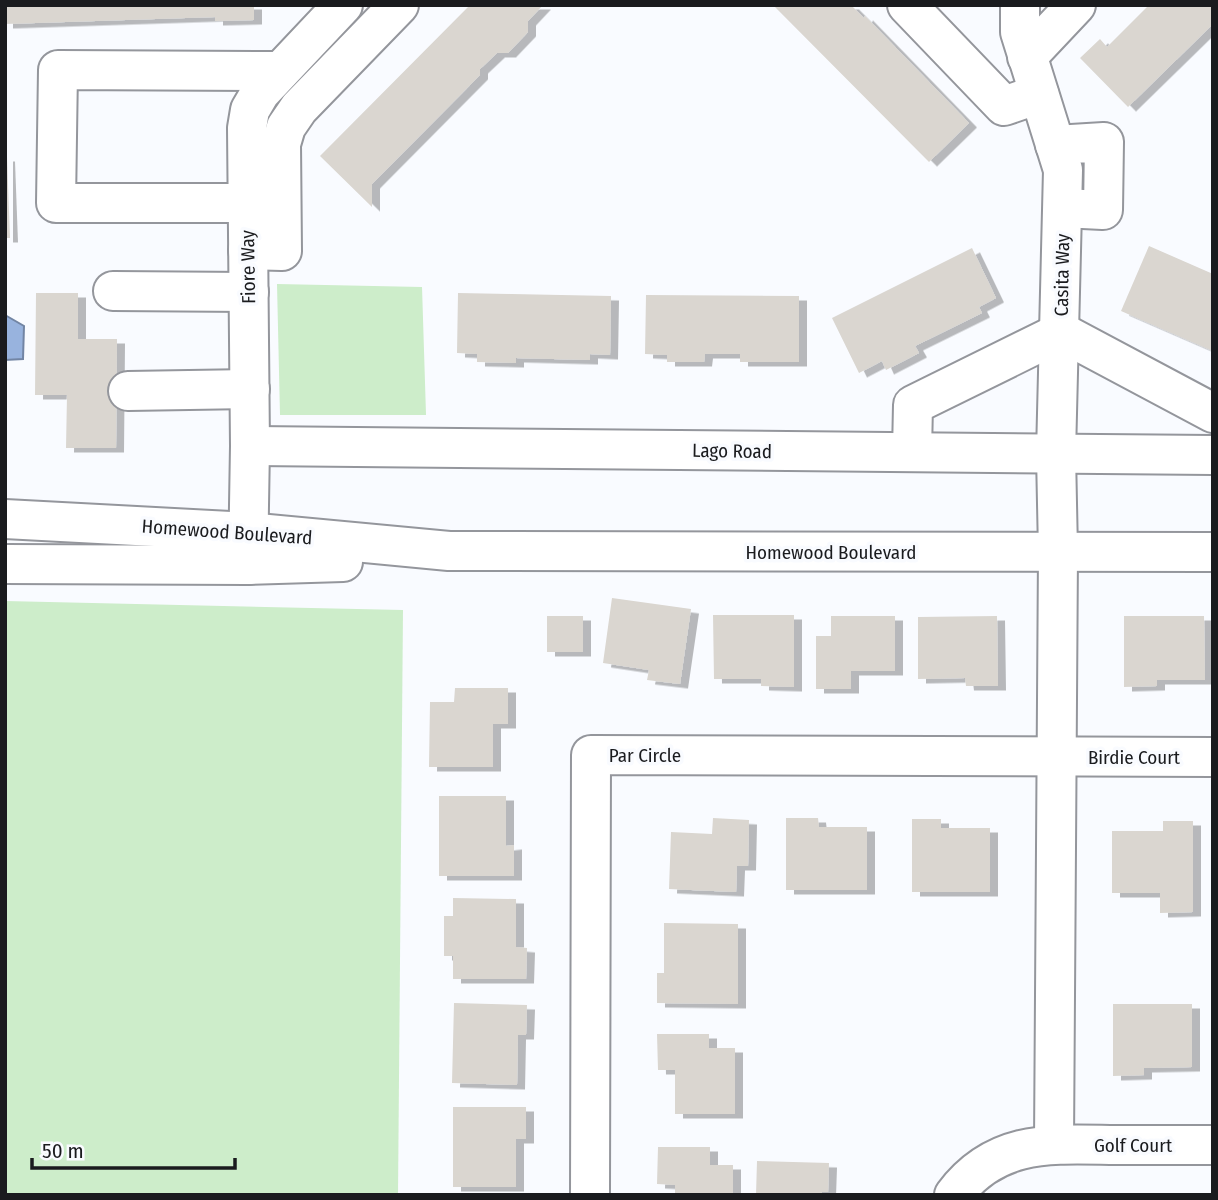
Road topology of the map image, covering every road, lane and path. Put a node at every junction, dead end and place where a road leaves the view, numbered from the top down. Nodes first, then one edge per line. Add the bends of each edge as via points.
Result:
1 (343, 5) edge
2 (399, 5) edge
3 (906, 5) edge
4 (1020, 5) edge
5 (1076, 5) edge
6 (1027, 57) junction
7 (280, 71) junction
8 (1039, 94) junction
9 (247, 203) junction
10 (248, 250) junction
11 (113, 291) dead end
12 (249, 292) junction
13 (1061, 332) junction
14 (250, 389) junction
15 (128, 391) dead end
16 (1213, 413) edge
17 (250, 446) junction
18 (912, 452) junction
19 (1056, 454) junction
20 (1213, 455) edge
21 (5, 519) edge
22 (248, 548) junction
23 (1058, 552) junction
24 (1213, 552) edge
25 (5, 564) edge
26 (1055, 756) junction
27 (1213, 757) edge
28 (1054, 1144) junction
29 (1213, 1145) edge
30 (590, 1195) edge
31 (954, 1195) edge

1 - 7 street, Fiore Way
2 - 10 street via 286,127 281,144 282,251
3 - 8 street via 1004,106
4 - 6 street, Casita Way via 1020,32
5 - 6 street
6 - 8 street, Casita Way
7 - 9 street, Fiore Way via 250,110
7 - 9 street via 58,70 56,203
8 - 13 street, Casita Way via 1063,170
9 - 10 street, Fiore Way
10 - 12 street, Fiore Way
11 - 12 street
12 - 14 street, Fiore Way
13 - 16 street
13 - 18 street via 913,405
13 - 19 street, Casita Way
14 - 15 street
14 - 17 street, Fiore Way
17 - 18 street, Lago Road
17 - 22 street, Fiore Way
18 - 19 street, Lago Road
19 - 20 street, Lago Road
19 - 23 street, Casita Way
21 - 22 street, Homewood Boulevard
22 - 23 street, Homewood Boulevard
22 - 25 street, Homewood Boulevard
23 - 24 street, Homewood Boulevard
23 - 26 street
26 - 27 street, Birdie Court
26 - 28 street
26 - 30 street, Par Circle via 591,755
28 - 29 street, Golf Court
28 - 31 street via 1013,1151 994,1160

